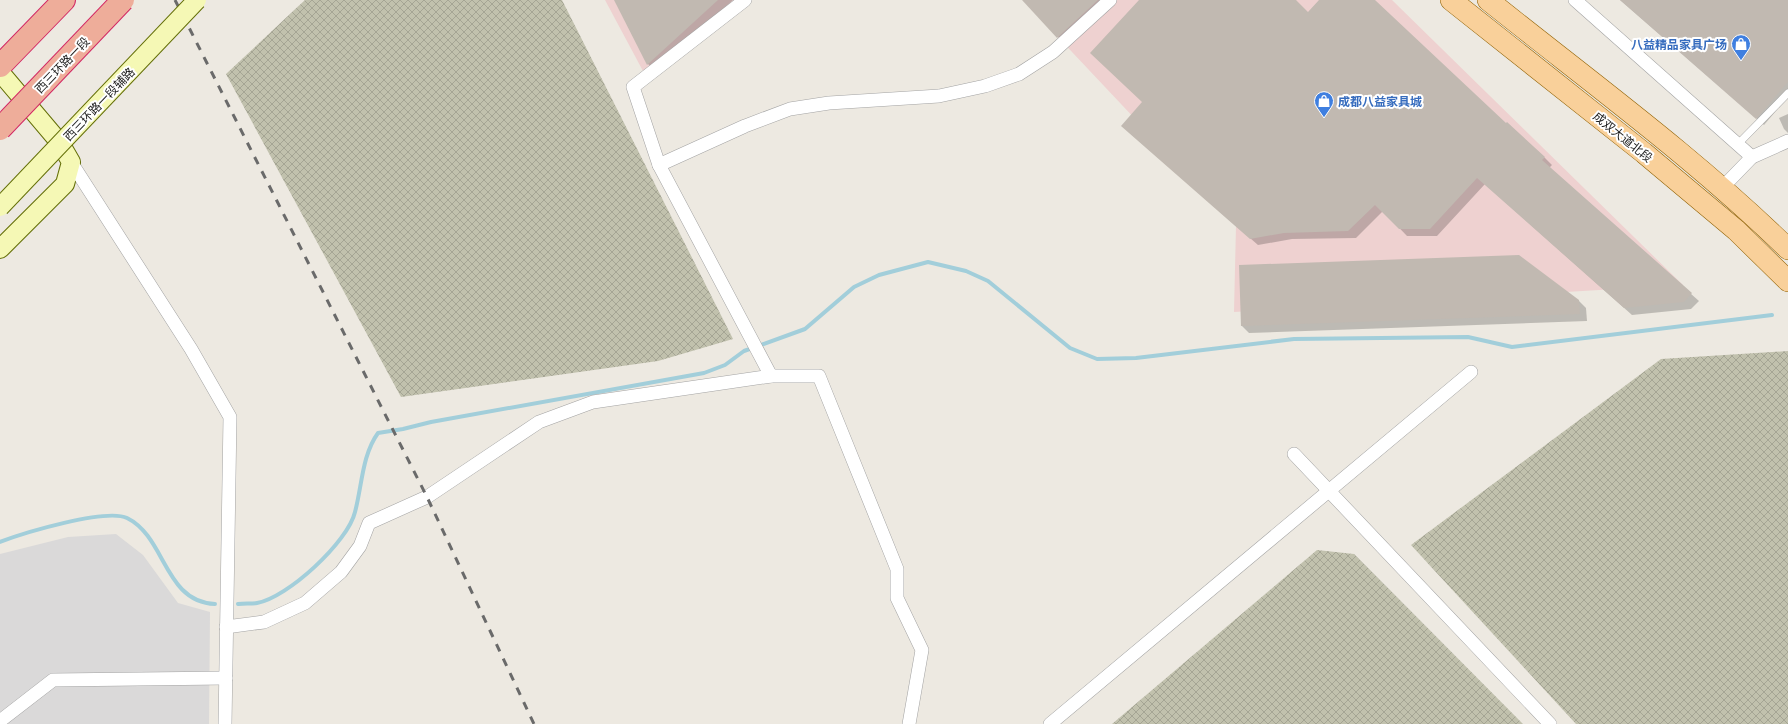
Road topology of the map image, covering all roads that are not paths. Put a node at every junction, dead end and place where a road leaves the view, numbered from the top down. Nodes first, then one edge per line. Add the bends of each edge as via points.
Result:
1 (64, 0) edge
2 (123, 0) edge
3 (197, 0) edge
4 (745, 0) edge
5 (1110, 0) edge
6 (1452, 0) edge
7 (1488, 0) edge
8 (1575, 0) edge
9 (0, 66) edge
10 (0, 72) edge
11 (1788, 93) edge
12 (0, 129) edge
13 (1788, 141) edge
14 (1738, 144) junction
15 (1752, 157) junction
16 (71, 162) junction
17 (659, 165) junction
18 (1722, 188) junction
19 (0, 207) edge
20 (0, 249) edge
21 (1788, 249) edge
22 (1788, 281) edge
23 (1471, 372) dead end
24 (771, 376) junction
25 (1294, 454) dead end
26 (1329, 491) junction
27 (226, 627) junction
28 (226, 678) junction
29 (0, 721) edge
30 (225, 724) edge
31 (909, 724) edge
32 (1050, 724) edge
33 (1550, 724) edge

1 - 9 highway
2 - 12 highway, 西三环路一段, bridge
3 - 19 main road, 西三环路一段辅路, bridge
4 - 17 street via 634,86
5 - 17 street via 1053,52 1019,74 985,86 939,96 829,103 790,109 745,126
6 - 22 main road, 成双大道北段 via 1736,230
7 - 18 main road, 成双大道北段
8 - 14 street
10 - 16 main road via 60,143
11 - 14 lane
13 - 15 street
14 - 15 street
15 - 18 street
16 - 20 main road via 65,184
16 - 27 street via 191,349 230,417
17 - 24 street
18 - 21 main road, 成双大道北段
23 - 26 street
24 - 27 street via 593,402 539,422 427,497 369,523 360,546 341,572 305,603 264,622
24 - 31 street via 819,376 897,569 897,598 922,650
25 - 26 street
26 - 32 street
26 - 33 street
27 - 28 street
28 - 29 street via 53,680
28 - 30 street

